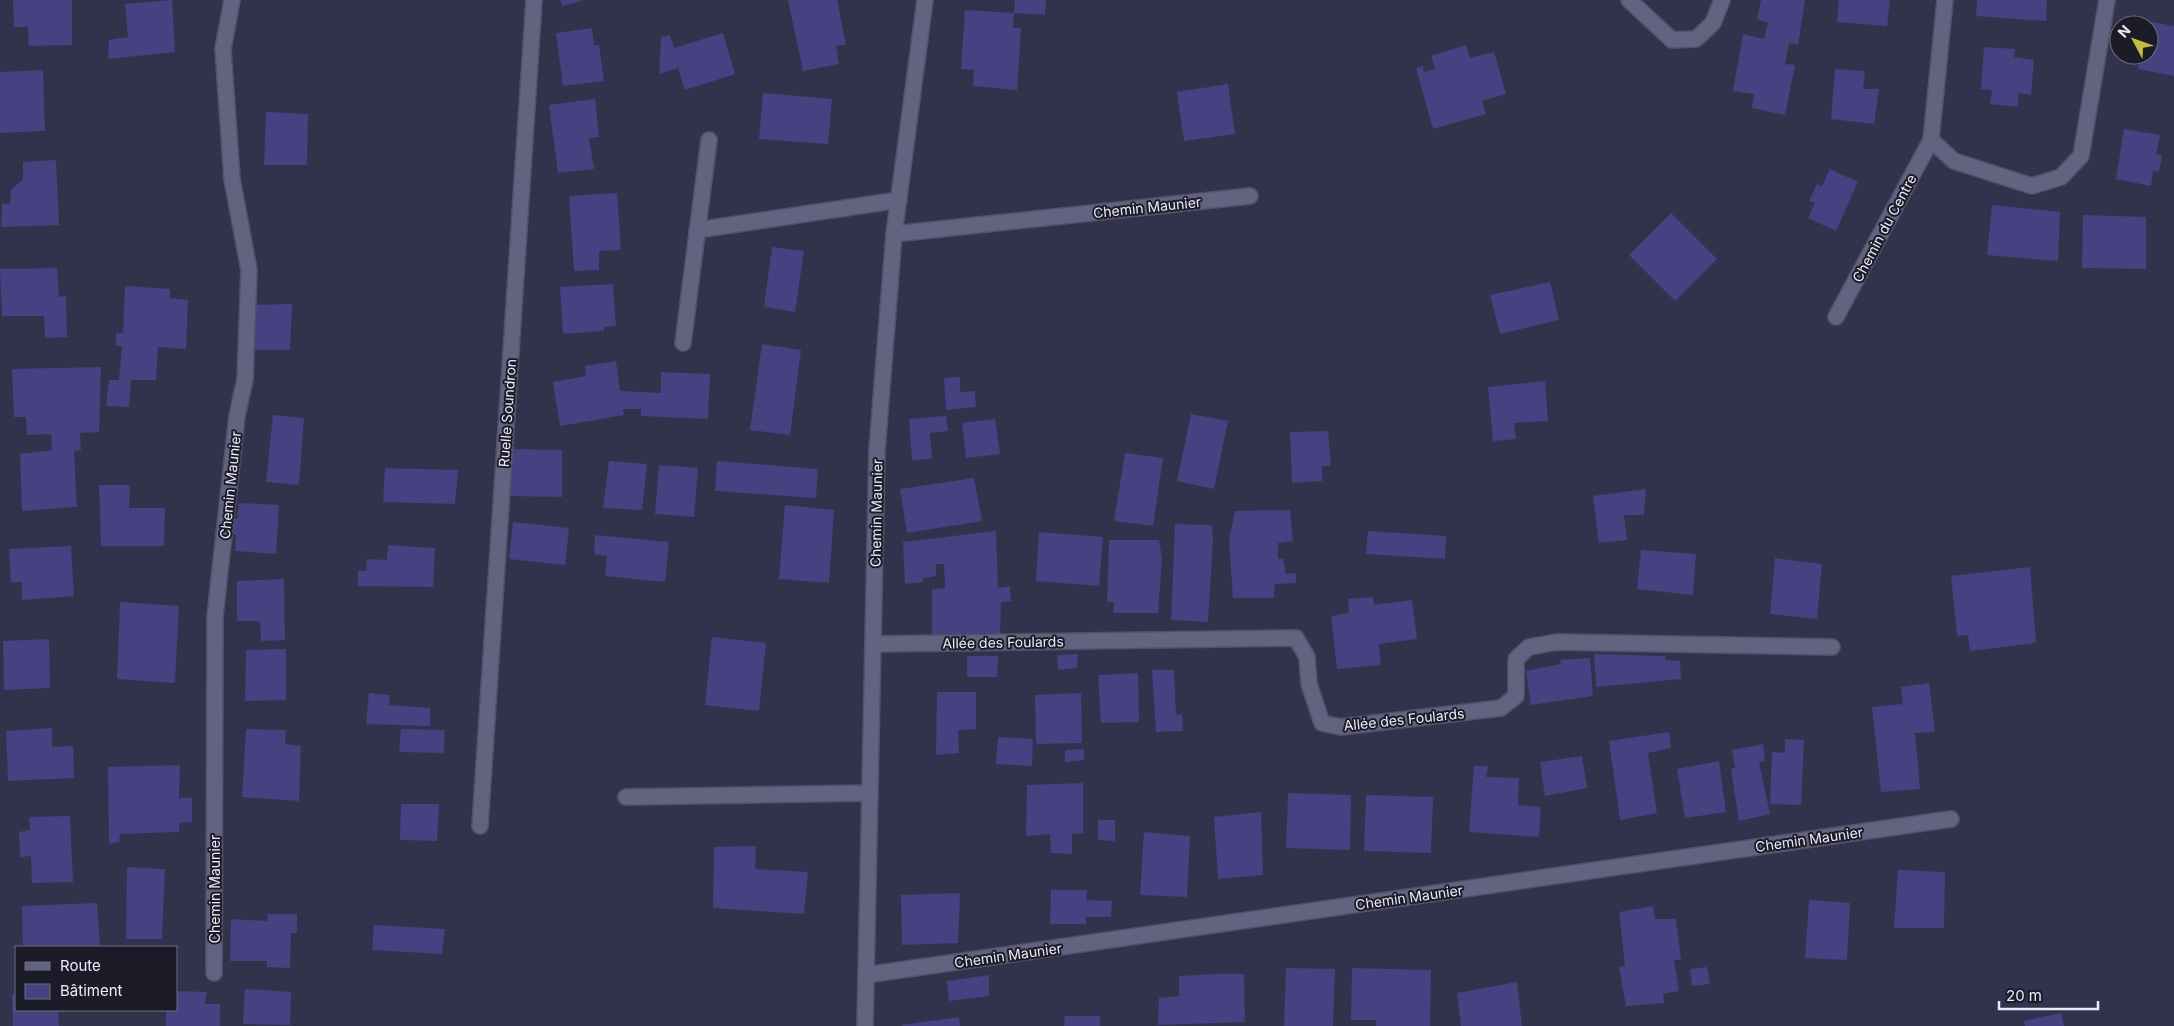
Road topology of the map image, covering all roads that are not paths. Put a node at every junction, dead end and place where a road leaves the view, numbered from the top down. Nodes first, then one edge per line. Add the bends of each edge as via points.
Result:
1 (232, 0) edge
2 (534, 0) edge
3 (924, 0) edge
4 (1629, 0) edge
5 (1722, 0) edge
6 (1945, 0) edge
7 (2107, 0) edge
8 (709, 140) dead end
9 (1931, 140) junction
10 (1250, 196) dead end
11 (898, 200) junction
12 (696, 230) junction
13 (894, 234) junction
14 (1836, 317) dead end
15 (683, 343) dead end
16 (873, 644) junction
17 (1832, 647) dead end
18 (870, 793) junction
19 (626, 798) dead end
20 (1951, 819) dead end
21 (480, 826) dead end
22 (214, 973) dead end
23 (866, 976) junction
24 (865, 1026) edge

1 - 22 street, Chemin Maunier via 223,49 232,179 249,270 245,379 237,416 215,616
2 - 21 street, Ruelle Soundron
3 - 11 street, Chemin Maunier
4 - 5 street via 1672,40 1696,39 1713,23
6 - 9 street, Chemin du Centre
7 - 9 street via 2081,156 2061,177 2032,186 1954,160
8 - 12 street
9 - 14 street, Chemin du Centre
10 - 13 street, Chemin Maunier
11 - 12 street
11 - 13 street, Chemin Maunier
12 - 15 street
13 - 16 street, Chemin Maunier via 877,450
16 - 17 street, Allée des Foulards via 1296,638 1307,657 1309,684 1322,723 1341,727 1501,708 1516,696 1516,659 1529,647 1557,642
16 - 18 street, Chemin Maunier
18 - 19 street
18 - 23 street, Chemin Maunier
20 - 23 street, Chemin Maunier
23 - 24 street, Chemin Maunier

